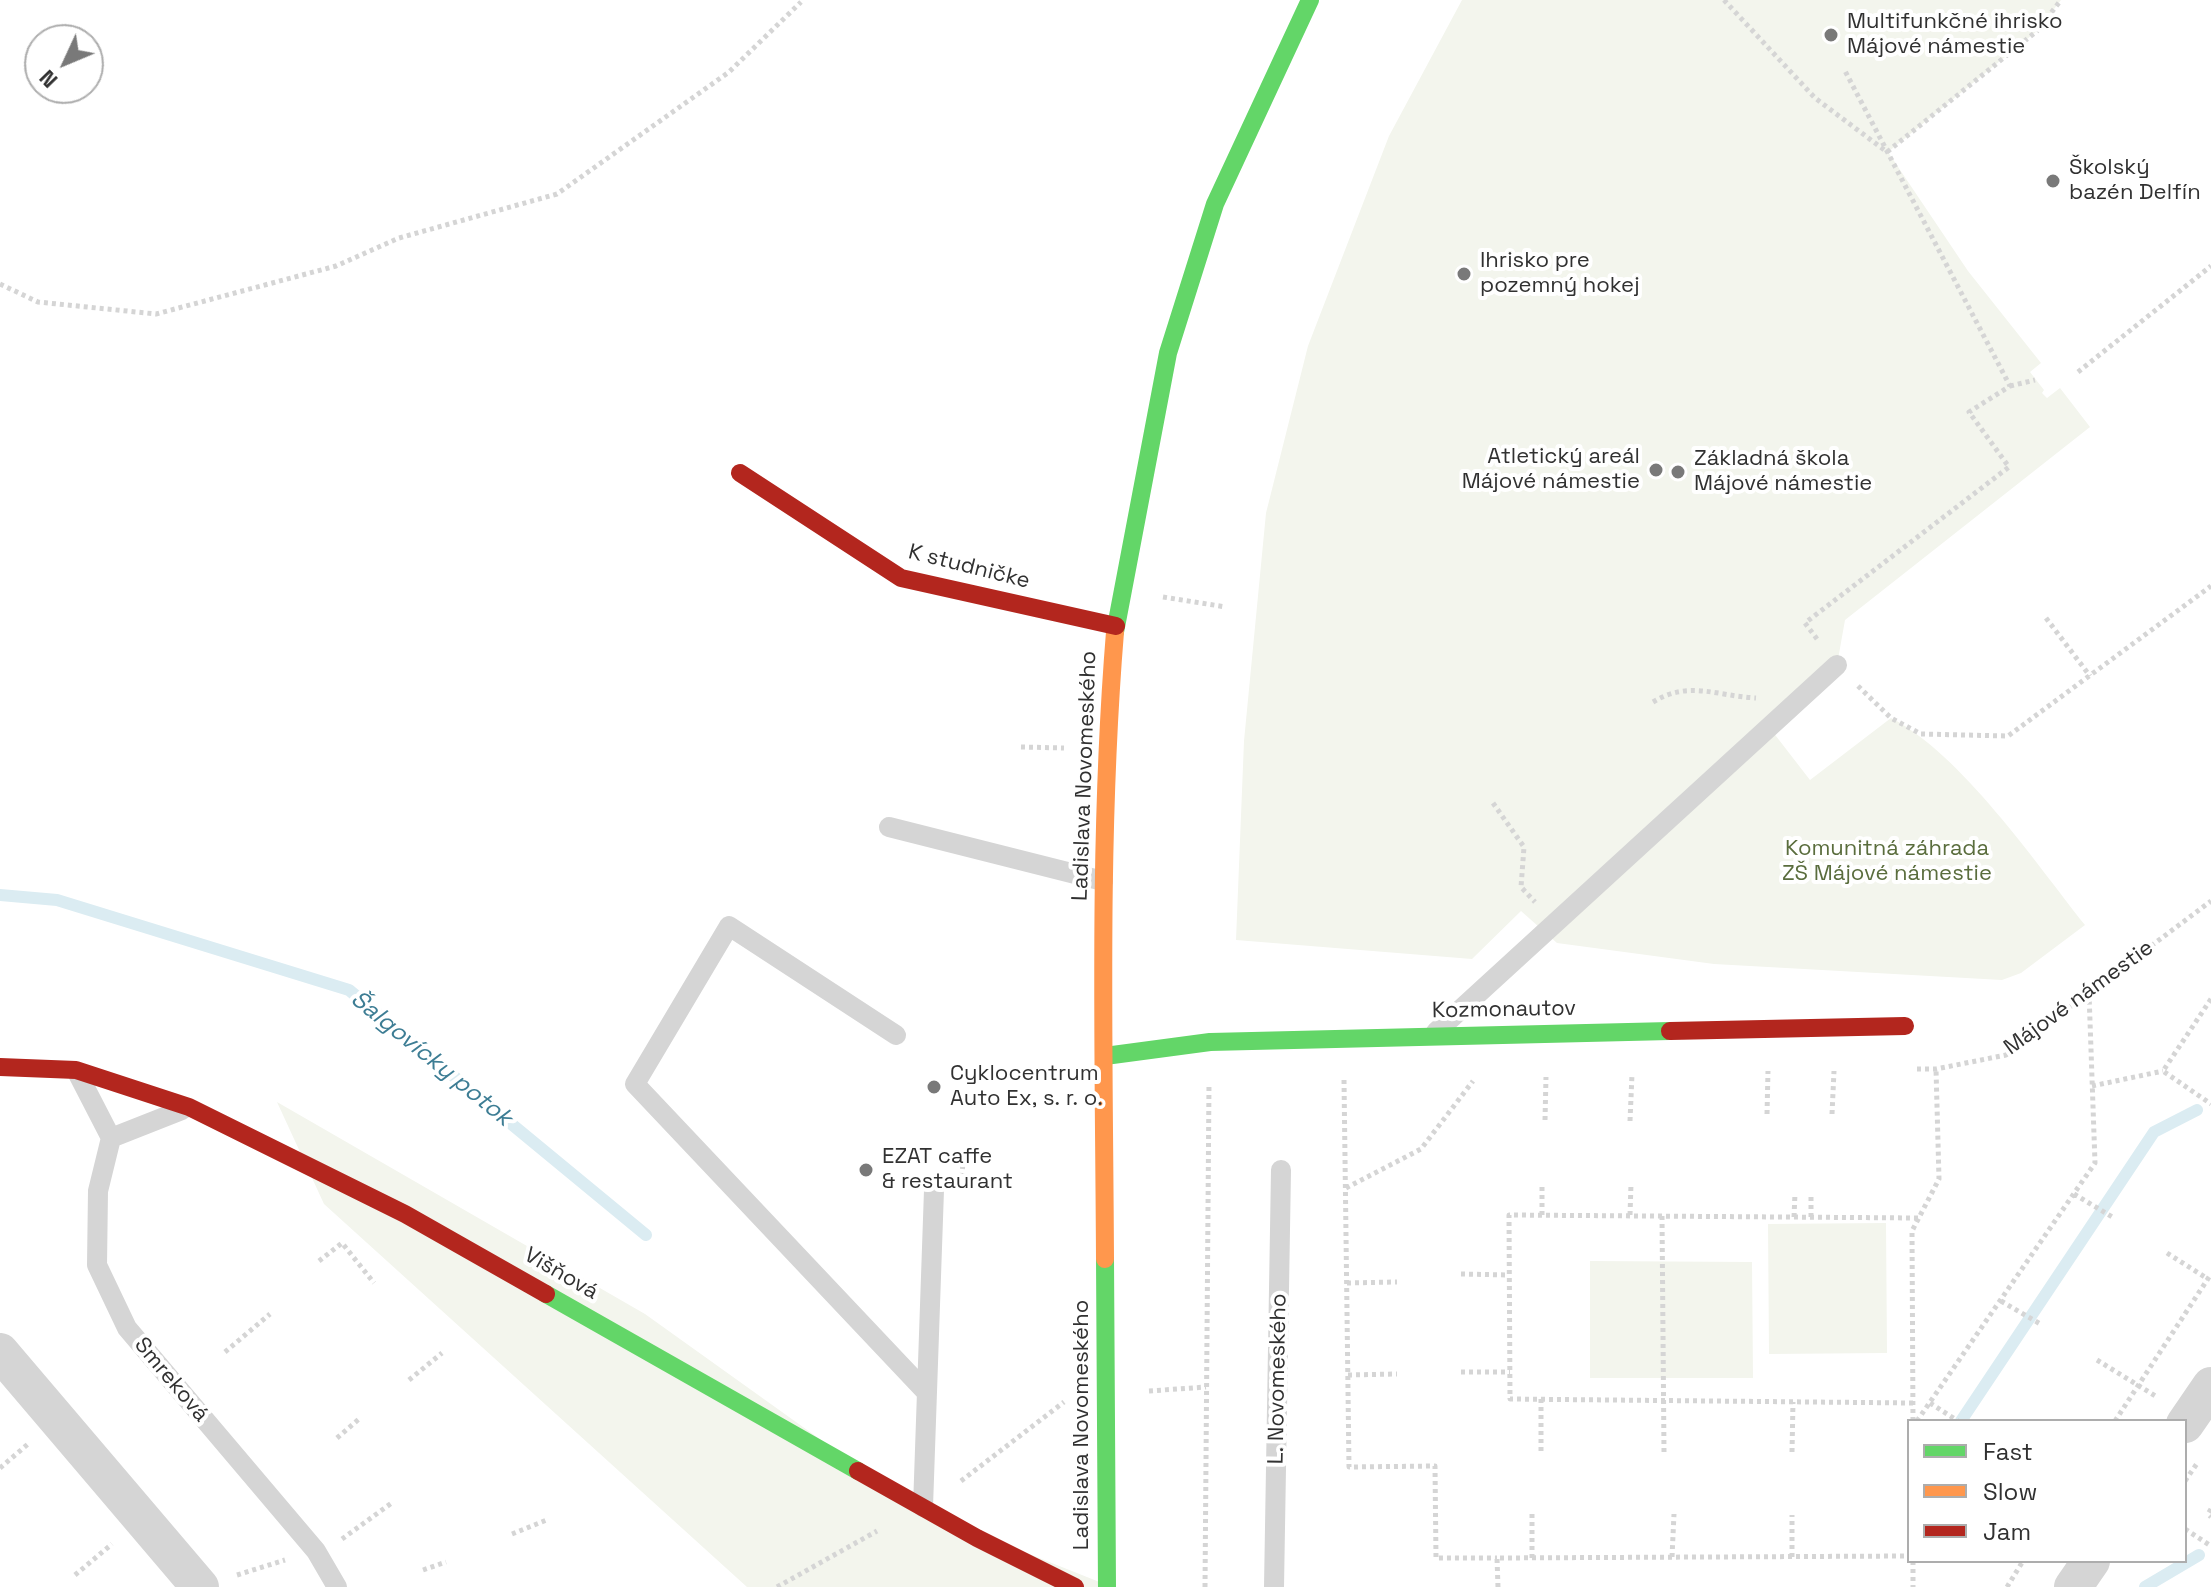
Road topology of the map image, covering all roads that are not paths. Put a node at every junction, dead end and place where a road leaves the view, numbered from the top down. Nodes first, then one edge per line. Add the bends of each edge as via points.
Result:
1 (1310, 0) edge
2 (740, 473) dead end
3 (1116, 626) junction
4 (1837, 665) road end
5 (889, 827) dead end
6 (1103, 881) junction
7 (1905, 1026) dead end
8 (896, 1035) dead end
9 (1433, 1035) junction
10 (1105, 1056) junction
11 (0, 1067) edge
12 (76, 1070) junction
13 (189, 1107) junction
14 (111, 1138) junction
15 (1281, 1170) dead end
16 (934, 1190) dead end
17 (0, 1352) edge
18 (2211, 1386) edge
19 (927, 1393) junction
20 (2187, 1421) edge
21 (923, 1507) junction
22 (2090, 1563) edge
23 (200, 1586) edge
24 (337, 1587) edge
25 (1075, 1587) edge
26 (1107, 1587) edge
27 (1274, 1587) edge
28 (2073, 1587) edge

1 - 3 street, Ladislava Novomeského via 1215,204 1168,353
2 - 3 street, K studničke via 901,578
3 - 6 street, Ladislava Novomeského
4 - 9 lane
5 - 6 lane
6 - 10 street, Ladislava Novomeského
7 - 9 street, Kozmonautov
8 - 19 lane via 729,926 635,1084
9 - 10 street, Kozmonautov via 1210,1042
10 - 26 street, Ladislava Novomeského
11 - 12 street, Višňová
12 - 13 street, Višňová
12 - 14 lane
13 - 14 lane
13 - 21 street, Višňová via 405,1214
14 - 24 lane, Smreková via 98,1191 97,1265 127,1328 316,1551
15 - 27 lane, L. Novomeského
16 - 19 lane
17 - 23 street
18 - 20 street
19 - 21 lane
21 - 25 street, Višňová
22 - 28 street

